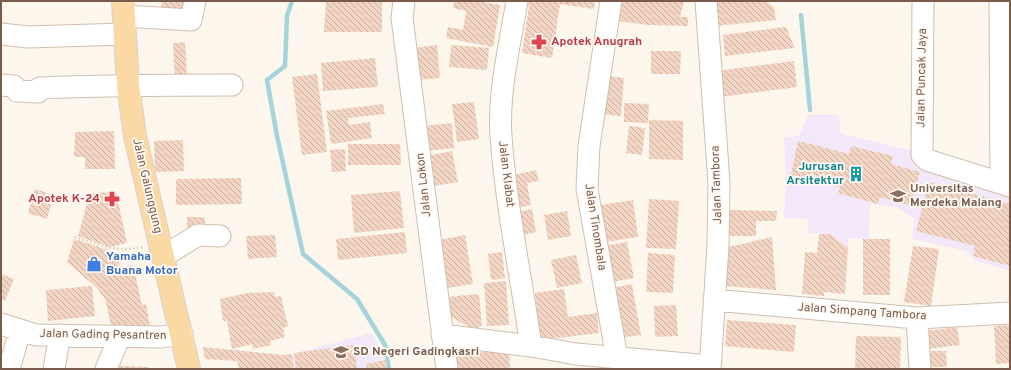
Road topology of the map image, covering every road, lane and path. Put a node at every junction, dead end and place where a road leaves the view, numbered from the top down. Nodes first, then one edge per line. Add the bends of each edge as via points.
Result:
1 (195, 1) edge
2 (404, 1) edge
3 (517, 1) edge
4 (611, 1) edge
5 (706, 1) edge
6 (923, 1) edge
7 (1000, 1) edge
8 (124, 17) edge
9 (1, 34) edge
10 (1, 85) edge
11 (128, 85) junction
12 (232, 85) dead end
13 (1005, 184) edge
14 (220, 236) dead end
15 (75, 237) dead end
16 (162, 250) junction
17 (714, 300) junction
18 (1010, 313) edge
19 (917, 318) junction
20 (10, 327) edge
21 (182, 334) junction
22 (60, 335) junction
23 (442, 335) junction
24 (120, 336) junction
25 (531, 346) junction
26 (617, 358) junction
27 (577, 361) edge
28 (710, 368) edge
29 (9, 369) edge
30 (54, 369) edge
31 (106, 369) edge
32 (189, 369) edge
33 (447, 369) edge
34 (920, 369) edge

1 - 8 street via 191,20
2 - 23 street, Jalan Lokon via 402,18
3 - 25 street, Jalan Klabat via 503,84 501,135
4 - 26 street, Jalan Tinombala via 589,146 587,188
5 - 17 street, Jalan Tambora via 719,183
6 - 13 street, Jalan Puncak Jaya via 922,155 927,160
7 - 13 street
8 - 9 street via 28,37
8 - 11 main road, Jalan Galunggung
10 - 11 street via 14,86 17,91 38,92 40,88
11 - 12 street
11 - 16 main road, Jalan Galunggung via 135,136
14 - 16 street via 198,235
15 - 16 path via 115,250
16 - 21 main road, Jalan Galunggung
17 - 19 street, Jalan Simpang Tambora
17 - 28 street, Jalan Tambora
18 - 19 street, Jalan Simpang Tambora
19 - 34 street
20 - 22 street, Jalan Gading Pesantren via 36,335
20 - 29 street
21 - 24 street, Jalan Gading Pesantren via 162,337
21 - 32 main road, Jalan Galunggung
22 - 24 street, Jalan Gading Pesantren
22 - 30 street
23 - 25 street
23 - 33 street, Jalan Lokon
24 - 31 street
25 - 27 street
26 - 27 street
26 - 28 street

